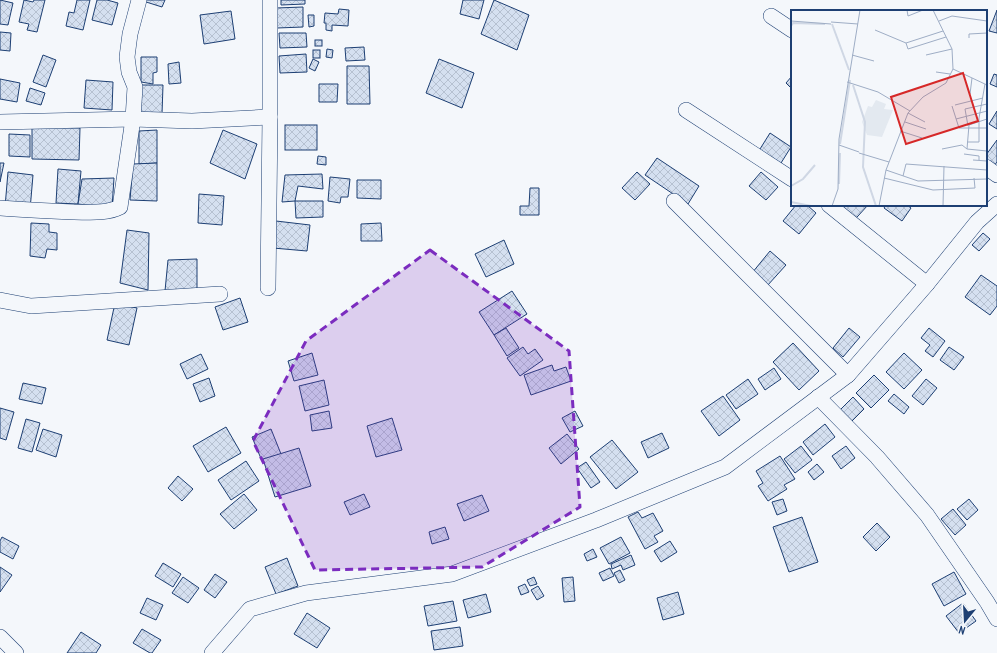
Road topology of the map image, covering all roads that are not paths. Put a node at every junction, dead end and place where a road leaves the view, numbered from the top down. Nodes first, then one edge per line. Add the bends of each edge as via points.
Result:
1 (139, 0) edge
2 (270, 0) edge
3 (771, 16) dead end
4 (791, 29) edge
5 (686, 110) dead end
6 (270, 117) junction
7 (133, 119) junction
8 (0, 122) edge
9 (987, 168) edge
10 (997, 175) edge
11 (791, 178) edge
12 (674, 200) dead end
13 (997, 204) edge
14 (830, 206) edge
15 (0, 208) edge
16 (927, 284) junction
17 (268, 288) dead end
18 (220, 294) dead end
19 (0, 300) edge
20 (848, 375) junction
21 (818, 397) junction
22 (997, 620) edge
23 (0, 636) edge
24 (16, 653) edge
25 (212, 653) edge

1 - 7 street via 126,57 135,88
2 - 6 street
3 - 4 street
5 - 11 street
6 - 7 street
6 - 17 street
7 - 8 street
7 - 15 street via 120,207 90,212
9 - 10 street
12 - 20 street
13 - 16 street via 977,222
14 - 16 street
16 - 20 street
18 - 19 street via 31,306
20 - 21 street
21 - 22 street via 877,456 927,515
21 - 25 street via 725,467 596,520 452,574 306,593 250,609
23 - 24 street

